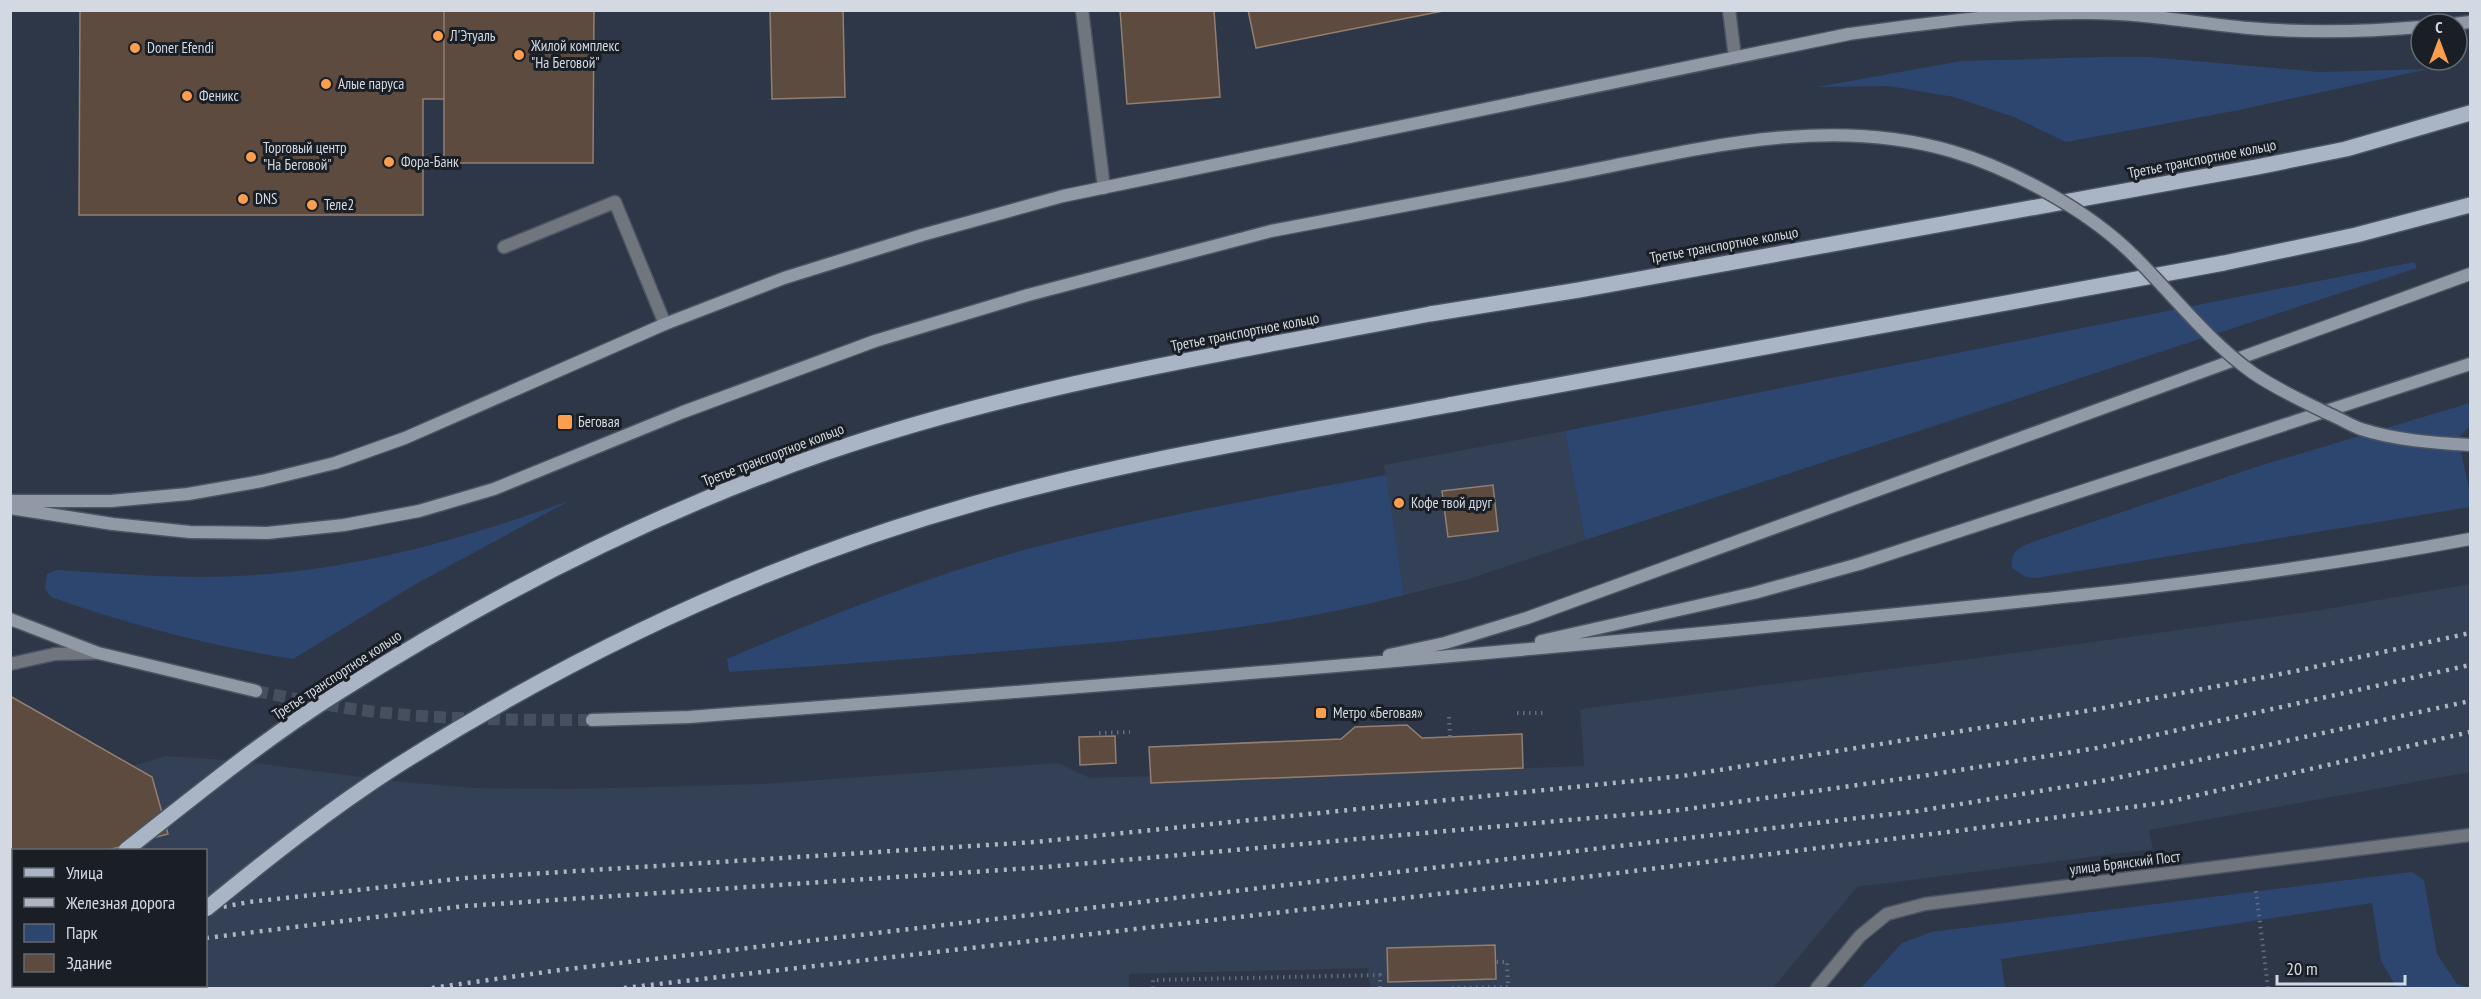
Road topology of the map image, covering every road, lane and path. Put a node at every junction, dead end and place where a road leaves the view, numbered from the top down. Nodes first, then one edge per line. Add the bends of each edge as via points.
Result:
1 (1082, 10) edge
2 (1729, 10) edge
3 (2409, 28) edge
4 (1735, 57) junction
5 (2470, 113) edge
6 (1104, 188) junction
7 (2470, 205) edge
8 (504, 247) dead end
9 (2470, 274) edge
10 (665, 324) junction
11 (2470, 364) edge
12 (2470, 445) edge
13 (10, 501) edge
14 (10, 508) edge
15 (2470, 539) edge
16 (10, 619) edge
17 (98, 653) junction
18 (1454, 656) junction
19 (10, 664) edge
20 (1320, 669) junction
21 (256, 691) tunnel mouth
22 (1517, 712) dead end
23 (1545, 712) dead end
24 (1449, 717) dead end
25 (592, 720) tunnel mouth
26 (1130, 732) dead end
27 (1099, 733) dead end
28 (1450, 737) dead end
29 (2470, 835) edge
30 (127, 849) edge
31 (2255, 885) dead end
32 (207, 908) edge
33 (1495, 962) dead end
34 (1153, 988) edge
35 (1380, 988) edge
36 (1452, 988) edge
37 (1817, 988) edge
38 (2268, 988) edge

1 - 6 street
2 - 4 street
3 - 4 main road via 2329,32 2091,13 2010,15 1849,34
4 - 6 main road
5 - 30 main road, Третье транспортное кольцо, bridge via 2346,149 2257,167 1430,314 1084,382 998,402 828,452 658,520 409,650 337,693 263,745
6 - 10 main road via 922,234 784,278
7 - 32 main road, bridge via 2203,267 1115,468 1031,488 867,538 708,600 547,678 395,767 322,818
8 - 10 street via 615,202
9 - 20 main road via 1527,618 1445,643
10 - 13 main road via 405,438 335,463 188,494 111,501
11 - 18 main road via 1859,564 1606,628
12 - 14 main road, bridge via 2434,443 2360,429 2281,390 2225,349 2131,254 2089,220 2047,192 2003,171 1951,151 1906,141 1812,135 1759,139 1271,231 1028,295 875,341 683,412 494,489 419,511 344,525 267,533 179,531
15 - 18 main road via 2134,591
16 - 17 main road
17 - 19 street via 55,654
17 - 21 main road
18 - 20 main road
20 - 25 main road via 689,717
22 - 23 path
24 - 28 path
26 - 27 path
29 - 37 street, улица Брянский Пост via 1925,904 1887,914 1860,936
31 - 38 path
33 - 36 path via 1507,962 1508,987
34 - 35 path via 1153,980 1380,975

